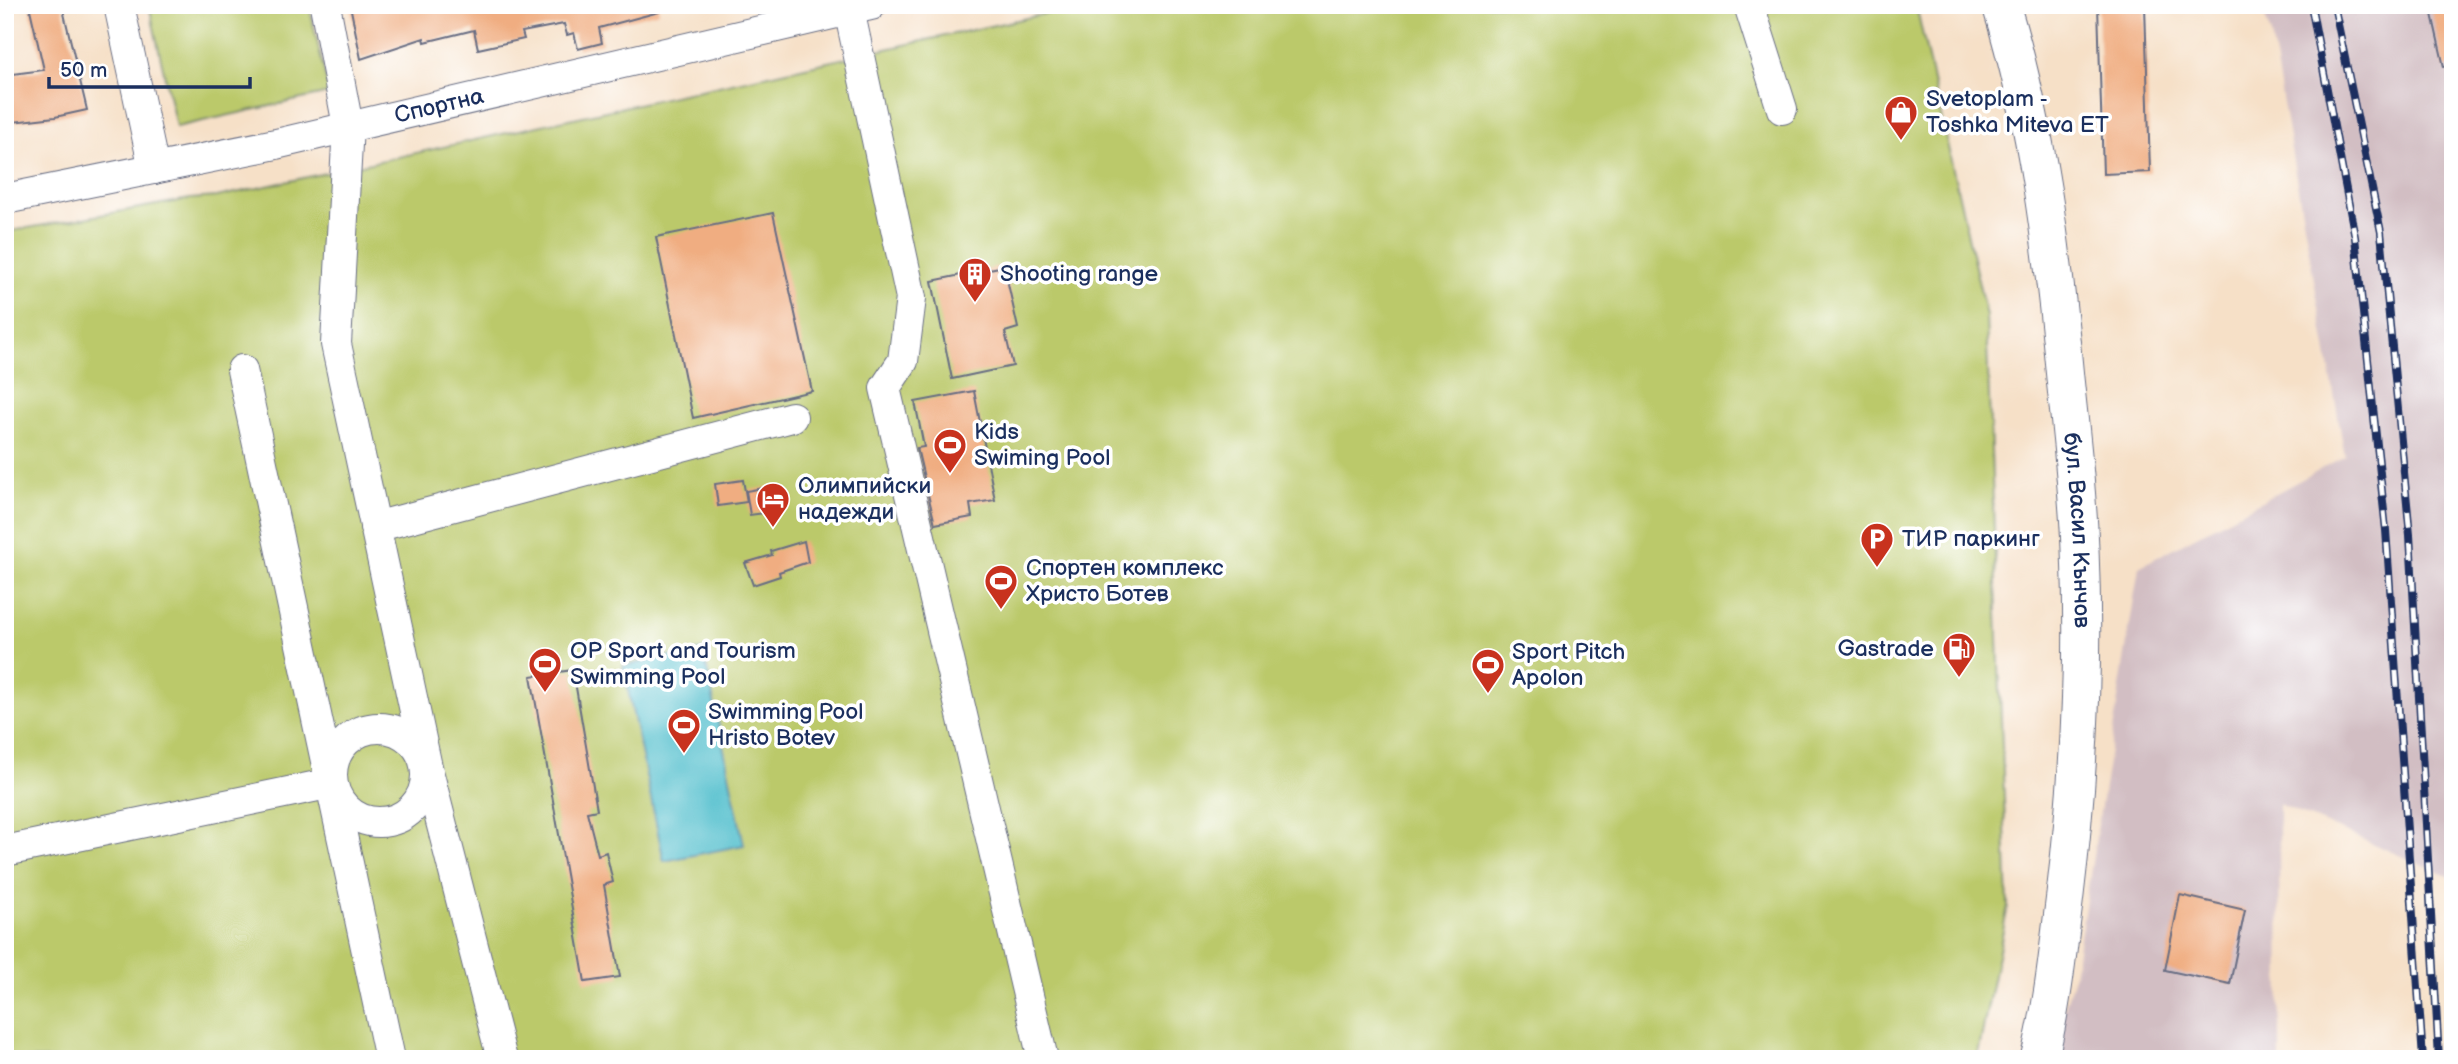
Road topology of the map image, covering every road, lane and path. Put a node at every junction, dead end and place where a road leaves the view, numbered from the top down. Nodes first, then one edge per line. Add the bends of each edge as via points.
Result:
1 (119, 5) edge
2 (325, 5) edge
3 (1749, 5) edge
4 (2001, 5) edge
5 (856, 7) edge
6 (1782, 109) dead end
7 (348, 126) junction
8 (154, 169) junction
9 (5, 200) edge
10 (242, 370) dead end
11 (792, 417) dead end
12 (375, 527) junction
13 (427, 767) junction
14 (332, 783) junction
15 (5, 851) edge
16 (390, 1059) edge
17 (502, 1059) edge
18 (1043, 1059) edge
19 (2039, 1059) edge

1 - 8 street
2 - 7 street
3 - 6 street
4 - 19 main road, бул. Васил Кънчов via 2037,154 2055,274 2080,547 2082,652 2072,835 2049,1022
5 - 7 street, Спортна
5 - 18 street via 911,298 903,360 885,388
7 - 8 street, Спортна
7 - 12 street via 336,344
8 - 9 street, Спортна
10 - 14 street
11 - 12 street
12 - 13 street
13 - 14 street via 425,793 416,807 386,822 356,816 343,806
13 - 14 street via 409,737 390,728 366,728 339,748
13 - 17 street
14 - 15 street
14 - 16 street

